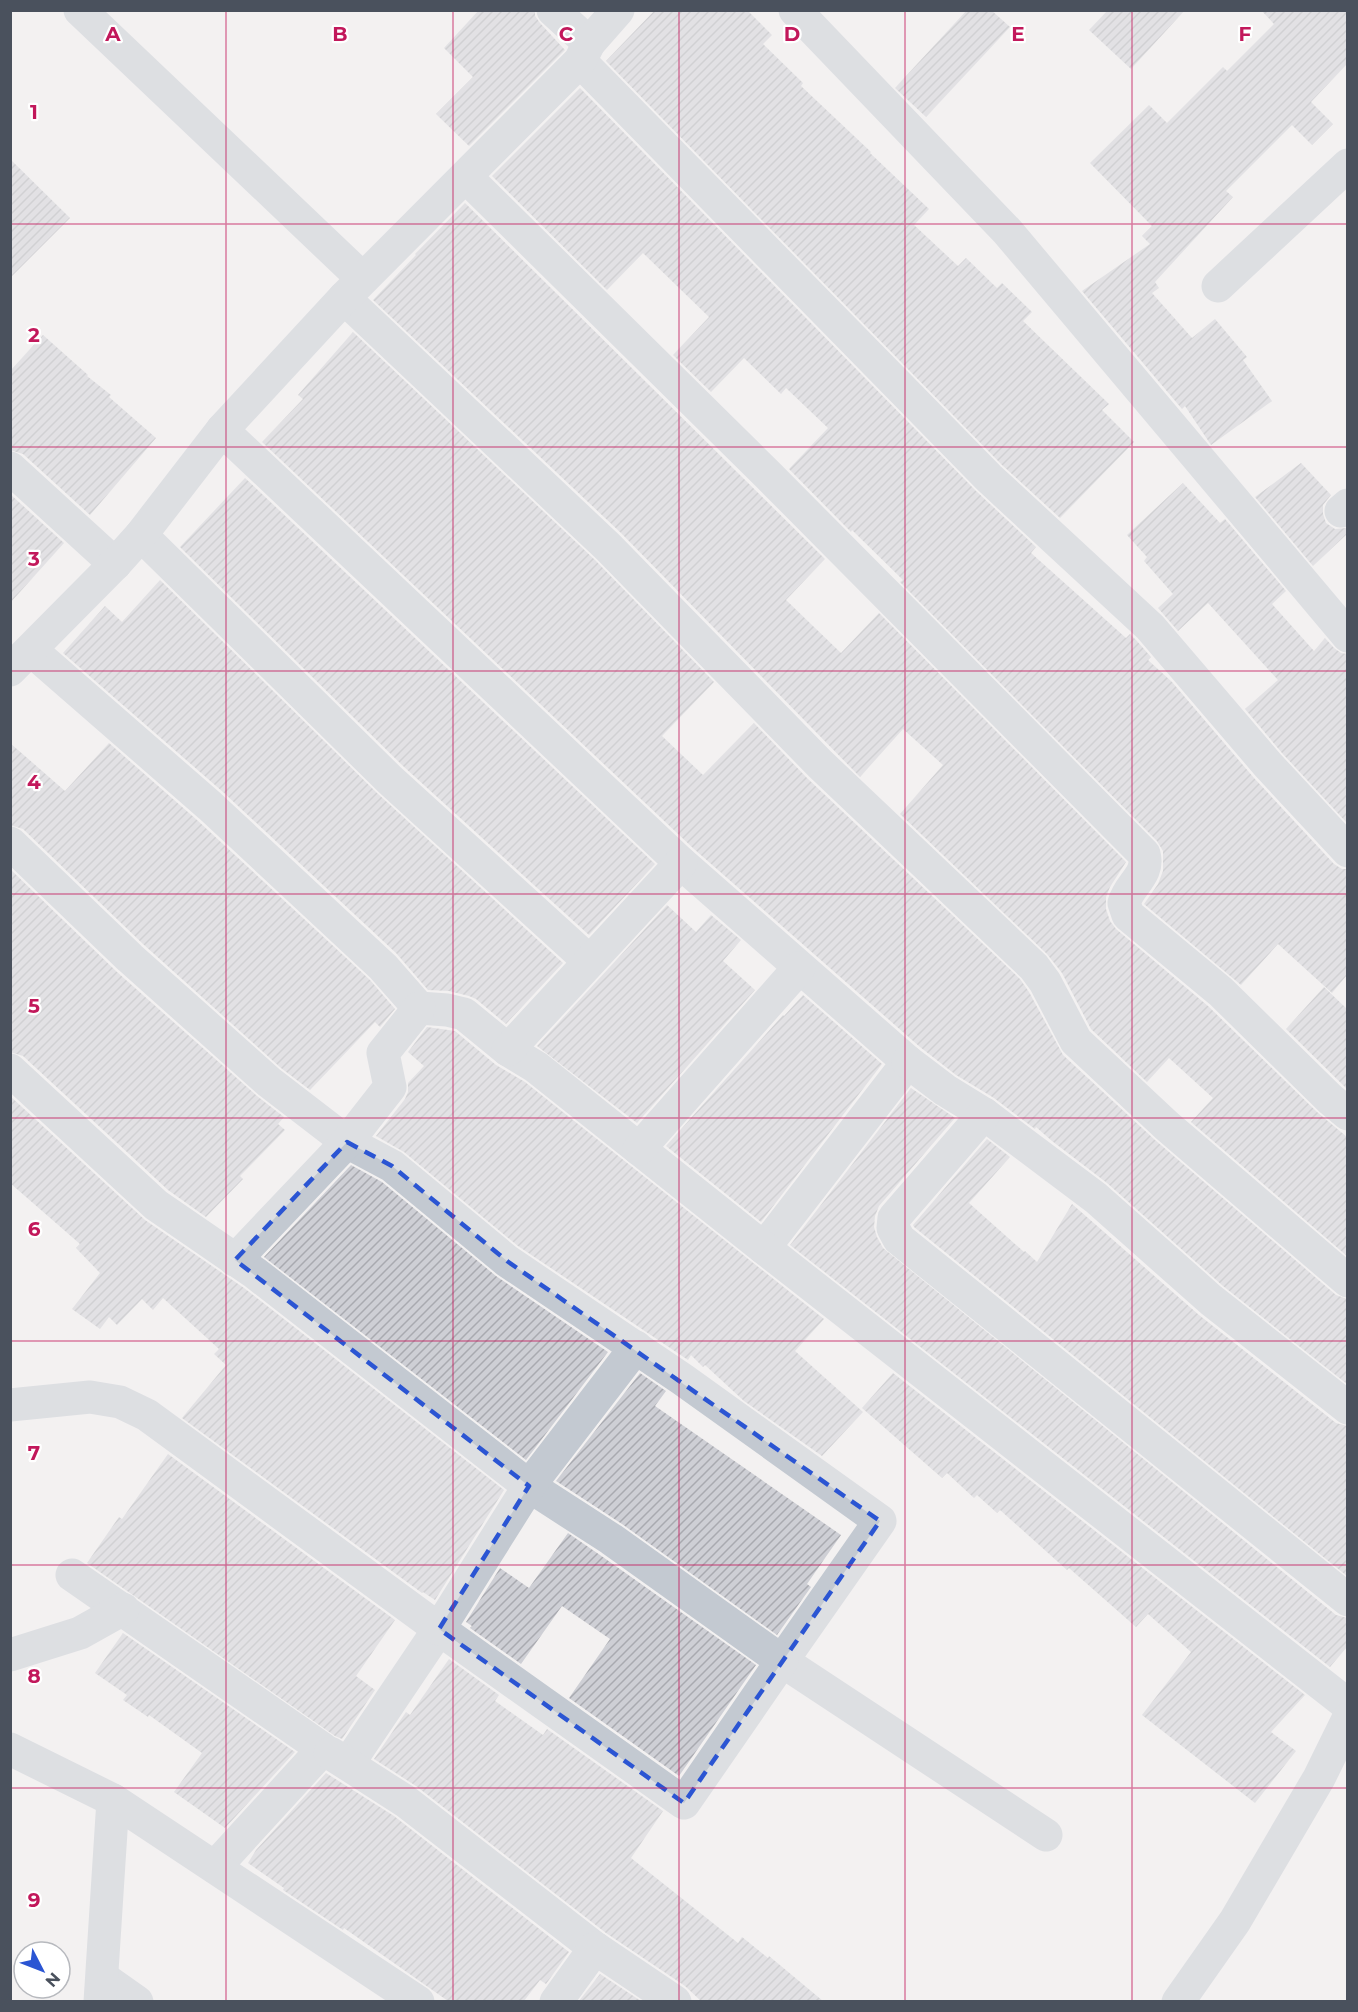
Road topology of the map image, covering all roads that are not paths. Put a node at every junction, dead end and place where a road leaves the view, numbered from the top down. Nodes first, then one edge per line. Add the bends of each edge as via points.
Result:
1 (80, 10) edge
2 (553, 10) edge
3 (618, 10) edge
4 (795, 10) edge
5 (585, 52) junction
6 (1347, 165) edge
7 (466, 177) junction
8 (1218, 286) dead end
9 (353, 288) junction
10 (222, 430) junction
11 (10, 468) edge
12 (141, 535) junction
13 (115, 564) junction
14 (1347, 636) edge
15 (21, 660) edge
16 (10, 843) edge
17 (1347, 851) edge
18 (681, 863) junction
19 (589, 961) junction
20 (799, 968) junction
21 (420, 1008) junction
22 (508, 1050) junction
23 (908, 1062) junction
24 (10, 1070) edge
25 (984, 1114) junction
26 (1347, 1114) edge
27 (347, 1142) junction
28 (639, 1149) junction
29 (764, 1248) junction
30 (235, 1260) junction
31 (1347, 1281) edge
32 (636, 1347) junction
33 (10, 1405) edge
34 (1347, 1408) edge
35 (529, 1486) junction
36 (72, 1575) dead end
37 (1347, 1600) edge
38 (123, 1609) junction
39 (439, 1629) junction
40 (10, 1655) edge
41 (782, 1661) junction
42 (1347, 1705) edge
43 (1347, 1719) edge
44 (10, 1749) edge
45 (336, 1756) junction
46 (1333, 1780) edge
47 (113, 1800) junction
48 (1046, 1835) dead end
49 (215, 1868) junction
50 (596, 1948) junction
51 (101, 1990) edge
52 (137, 2001) edge
53 (418, 2001) edge
54 (556, 2001) edge
55 (675, 2001) edge
56 (1178, 2001) edge

1 - 9 street
2 - 5 street
3 - 5 street
4 - 14 street via 1007,231
5 - 7 street
5 - 17 street via 989,478 1150,627
6 - 8 street
7 - 9 street
7 - 26 street via 1144,854 1145,870 1124,903 1128,915 1221,992
9 - 10 street
9 - 31 street via 820,764 1034,967 1076,1041
10 - 12 street
10 - 18 street
11 - 13 street
12 - 13 street
12 - 19 street via 390,780
13 - 15 street
15 - 21 street via 218,814 382,967
16 - 27 street via 130,958 269,1082
18 - 19 street
18 - 20 street
19 - 22 street
20 - 23 street
20 - 28 street
21 - 22 street via 464,1014
21 - 27 street via 383,1053 390,1087
22 - 28 street via 536,1067
23 - 25 street
23 - 29 street
24 - 30 street via 156,1205
25 - 34 street via 1096,1198 1211,1300
25 - 37 street via 894,1218 899,1239
27 - 30 street
27 - 32 street via 392,1166 507,1261
28 - 29 street
29 - 42 street
30 - 35 street
32 - 35 street
32 - 41 street via 880,1521
33 - 39 street via 90,1397 120,1402 147,1415
35 - 39 street
35 - 41 street via 611,1539
36 - 38 street
38 - 40 street via 80,1633
38 - 45 street
39 - 41 street via 684,1803
39 - 45 street
41 - 48 street
43 - 46 street
44 - 47 street
45 - 49 street
45 - 50 street via 405,1801
46 - 56 street
47 - 49 street
47 - 51 street
49 - 53 street
50 - 54 street
50 - 55 street
51 - 52 street

